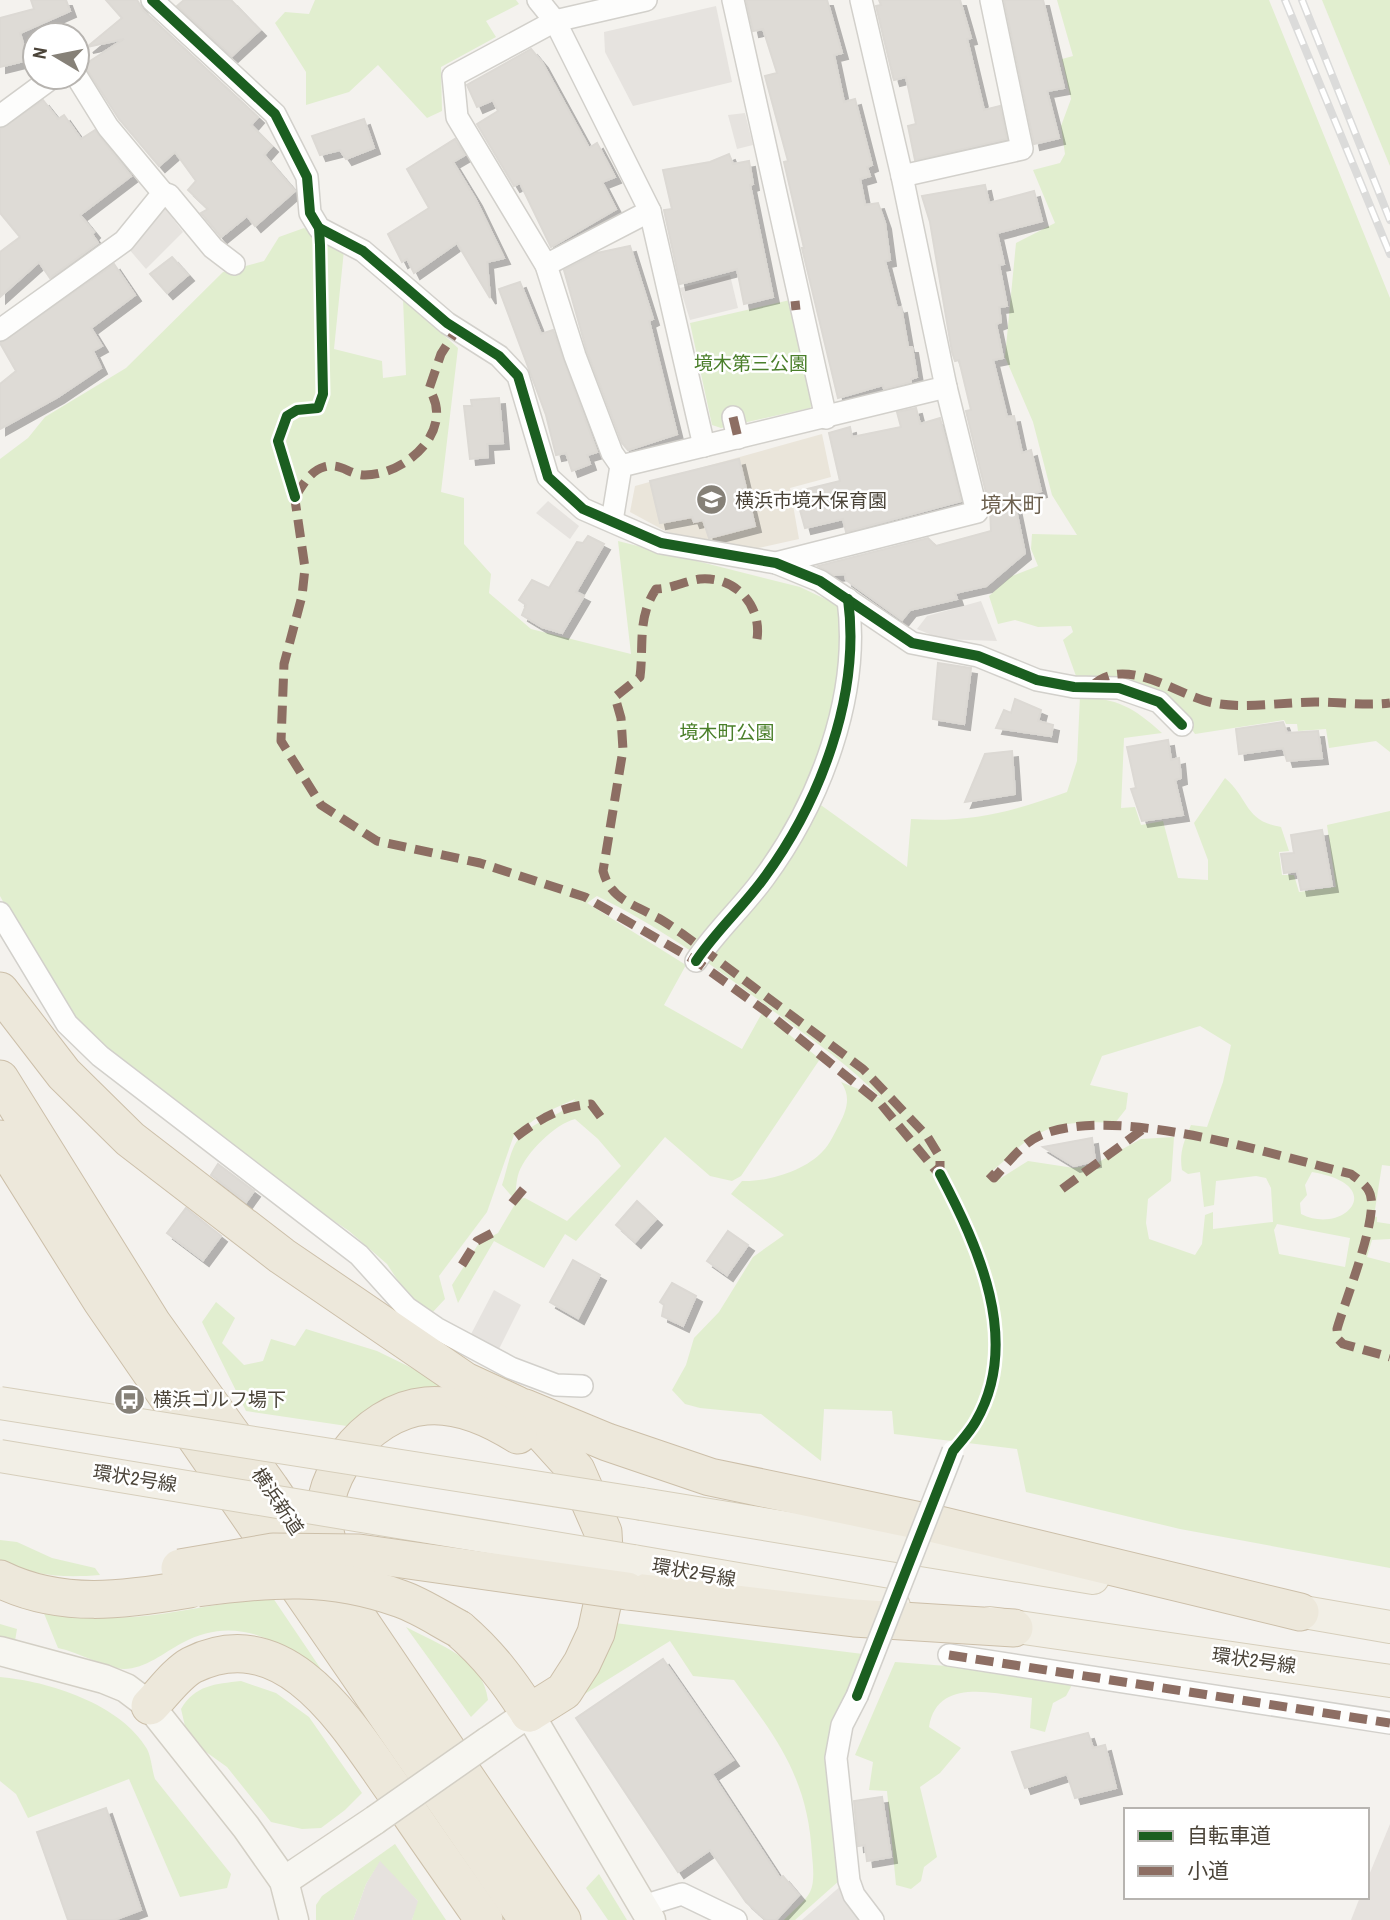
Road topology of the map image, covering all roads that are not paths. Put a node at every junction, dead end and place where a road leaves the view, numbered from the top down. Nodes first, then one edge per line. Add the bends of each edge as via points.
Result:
1 (152, 0) edge
2 (538, 0) edge
3 (646, 0) edge
4 (733, 0) edge
5 (861, 0) edge
6 (991, 0) edge
7 (555, 21) junction
8 (34, 91) edge
9 (86, 91) edge
10 (0, 116) edge
11 (902, 176) junction
12 (163, 193) junction
13 (650, 211) junction
14 (234, 264) dead end
15 (546, 265) junction
16 (0, 330) edge
17 (946, 387) junction
18 (733, 417) dead end
19 (826, 418) junction
20 (738, 438) junction
21 (704, 446) junction
22 (621, 466) junction
23 (612, 521) junction
24 (776, 563) junction
25 (848, 599) junction
26 (1182, 724) dead end
27 (0, 913) edge
28 (696, 961) dead end
29 (0, 991) edge
30 (0, 1079) edge
31 (0, 1139) edge
32 (582, 1386) dead end
33 (0, 1403) edge
34 (517, 1405) junction
35 (953, 1451) dead end
36 (0, 1456) edge
37 (0, 1571) edge
38 (630, 1576) junction
39 (0, 1579) edge
40 (184, 1579) junction
41 (1300, 1612) junction
42 (355, 1616) junction
43 (1014, 1628) joint
44 (1390, 1628) edge
45 (0, 1651) edge
46 (949, 1655) dead end
47 (1390, 1681) edge
48 (150, 1706) junction
49 (528, 1713) junction
50 (1390, 1723) edge
51 (284, 1881) junction
52 (647, 1913) edge
53 (294, 1920) edge
54 (484, 1920) edge
55 (528, 1920) edge
56 (562, 1920) edge
57 (736, 1920) edge
58 (873, 1920) edge

1 - 23 street via 275,114 307,177 310,213 319,229 363,251 447,323 499,356 518,376 548,477 583,509
2 - 7 street
3 - 7 street
4 - 19 street via 796,305
5 - 11 street
6 - 11 street via 1022,149
7 - 13 street
7 - 15 street via 453,76 457,117
8 - 10 street
9 - 12 street via 108,127
11 - 17 street
12 - 14 street via 213,248
12 - 16 street via 124,242
13 - 15 street
13 - 21 street
15 - 22 street via 575,356
17 - 19 street
17 - 24 street via 977,512
18 - 20 street
19 - 20 street
20 - 21 street
21 - 22 street
22 - 23 street
23 - 24 street via 661,543
24 - 25 street via 820,581
25 - 26 street via 912,643 978,656 1037,680 1118,688 1159,702
25 - 28 street via 849,654 832,745 816,794 762,881
27 - 32 street via 66,1024 100,1056 359,1255 407,1308 511,1368 556,1385
29 - 34 highway via 64,1074 141,1147 282,1256 365,1313 465,1381
30 - 42 highway, 横浜新道 via 152,1323
31 - 55 highway, 横浜新道 via 101,1300
33 - 41 main road, bridge
34 - 41 highway via 710,1477 935,1524
34 - 49 highway via 576,1470 594,1505 603,1532 606,1587 596,1633 582,1663 564,1691
35 - 58 street, bridge via 842,1725 836,1758 849,1881
36 - 38 main road, 環状2号線, bridge
37 - 40 highway via 63,1582
38 - 40 highway, bridge via 359,1553 273,1552
38 - 43 highway via 854,1618
39 - 40 highway via 50,1596 117,1601
40 - 49 highway, bridge via 341,1581 403,1600 459,1629 485,1651
41 - 44 main road
42 - 49 highway via 324,1533 329,1490 359,1439 402,1411 427,1406 461,1408 499,1423 533,1445 556,1469 589,1531 592,1578 581,1623
42 - 56 highway, 横浜新道
43 - 47 main road, 環状2号線
45 - 48 street via 104,1679
46 - 50 street
48 - 51 street
48 - 54 highway via 191,1666 231,1654 263,1657 299,1675 336,1707
49 - 51 street, bridge
49 - 52 street
51 - 53 street
52 - 57 street via 682,1894

